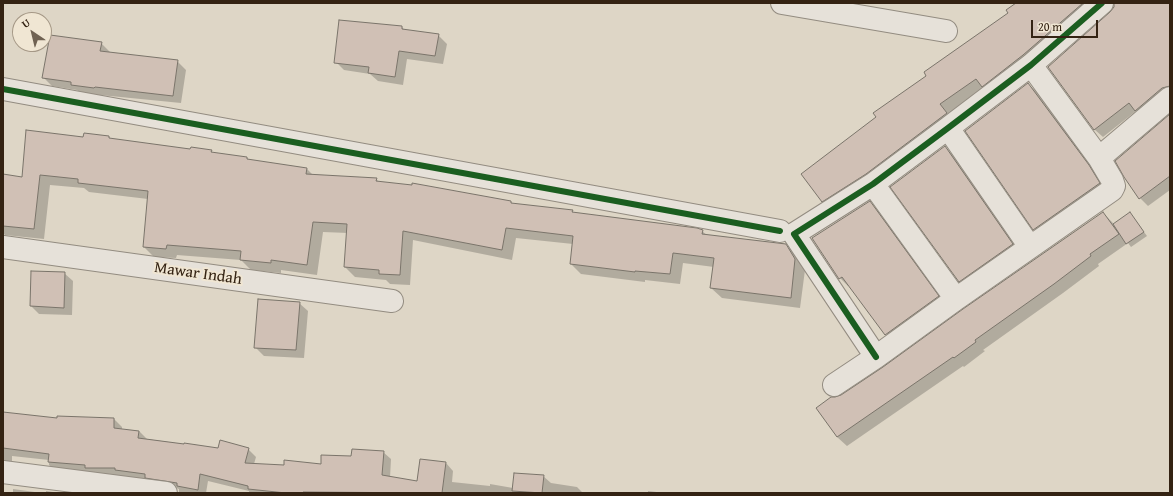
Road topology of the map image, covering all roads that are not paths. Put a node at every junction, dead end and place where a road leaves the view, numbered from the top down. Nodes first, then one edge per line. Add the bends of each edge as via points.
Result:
1 (782, 3) edge
2 (1102, 3) edge
3 (946, 31) dead end
4 (1031, 65) junction
5 (3, 89) edge
6 (1170, 98) edge
7 (948, 128) junction
8 (1099, 158) junction
9 (873, 184) junction
10 (780, 231) dead end
11 (3, 247) edge
12 (1030, 247) junction
13 (956, 299) junction
14 (392, 301) dead end
15 (876, 356) junction
16 (834, 385) dead end
17 (3, 472) edge
18 (166, 493) edge

1 - 3 street
2 - 4 street
4 - 7 street
4 - 8 street
5 - 10 street
6 - 8 street
7 - 9 street
7 - 12 street
8 - 12 street via 1112,180 1112,190
9 - 13 street
9 - 15 street via 794,234
11 - 14 street, Mawar Indah
12 - 13 street
13 - 15 street
15 - 16 street
17 - 18 street

